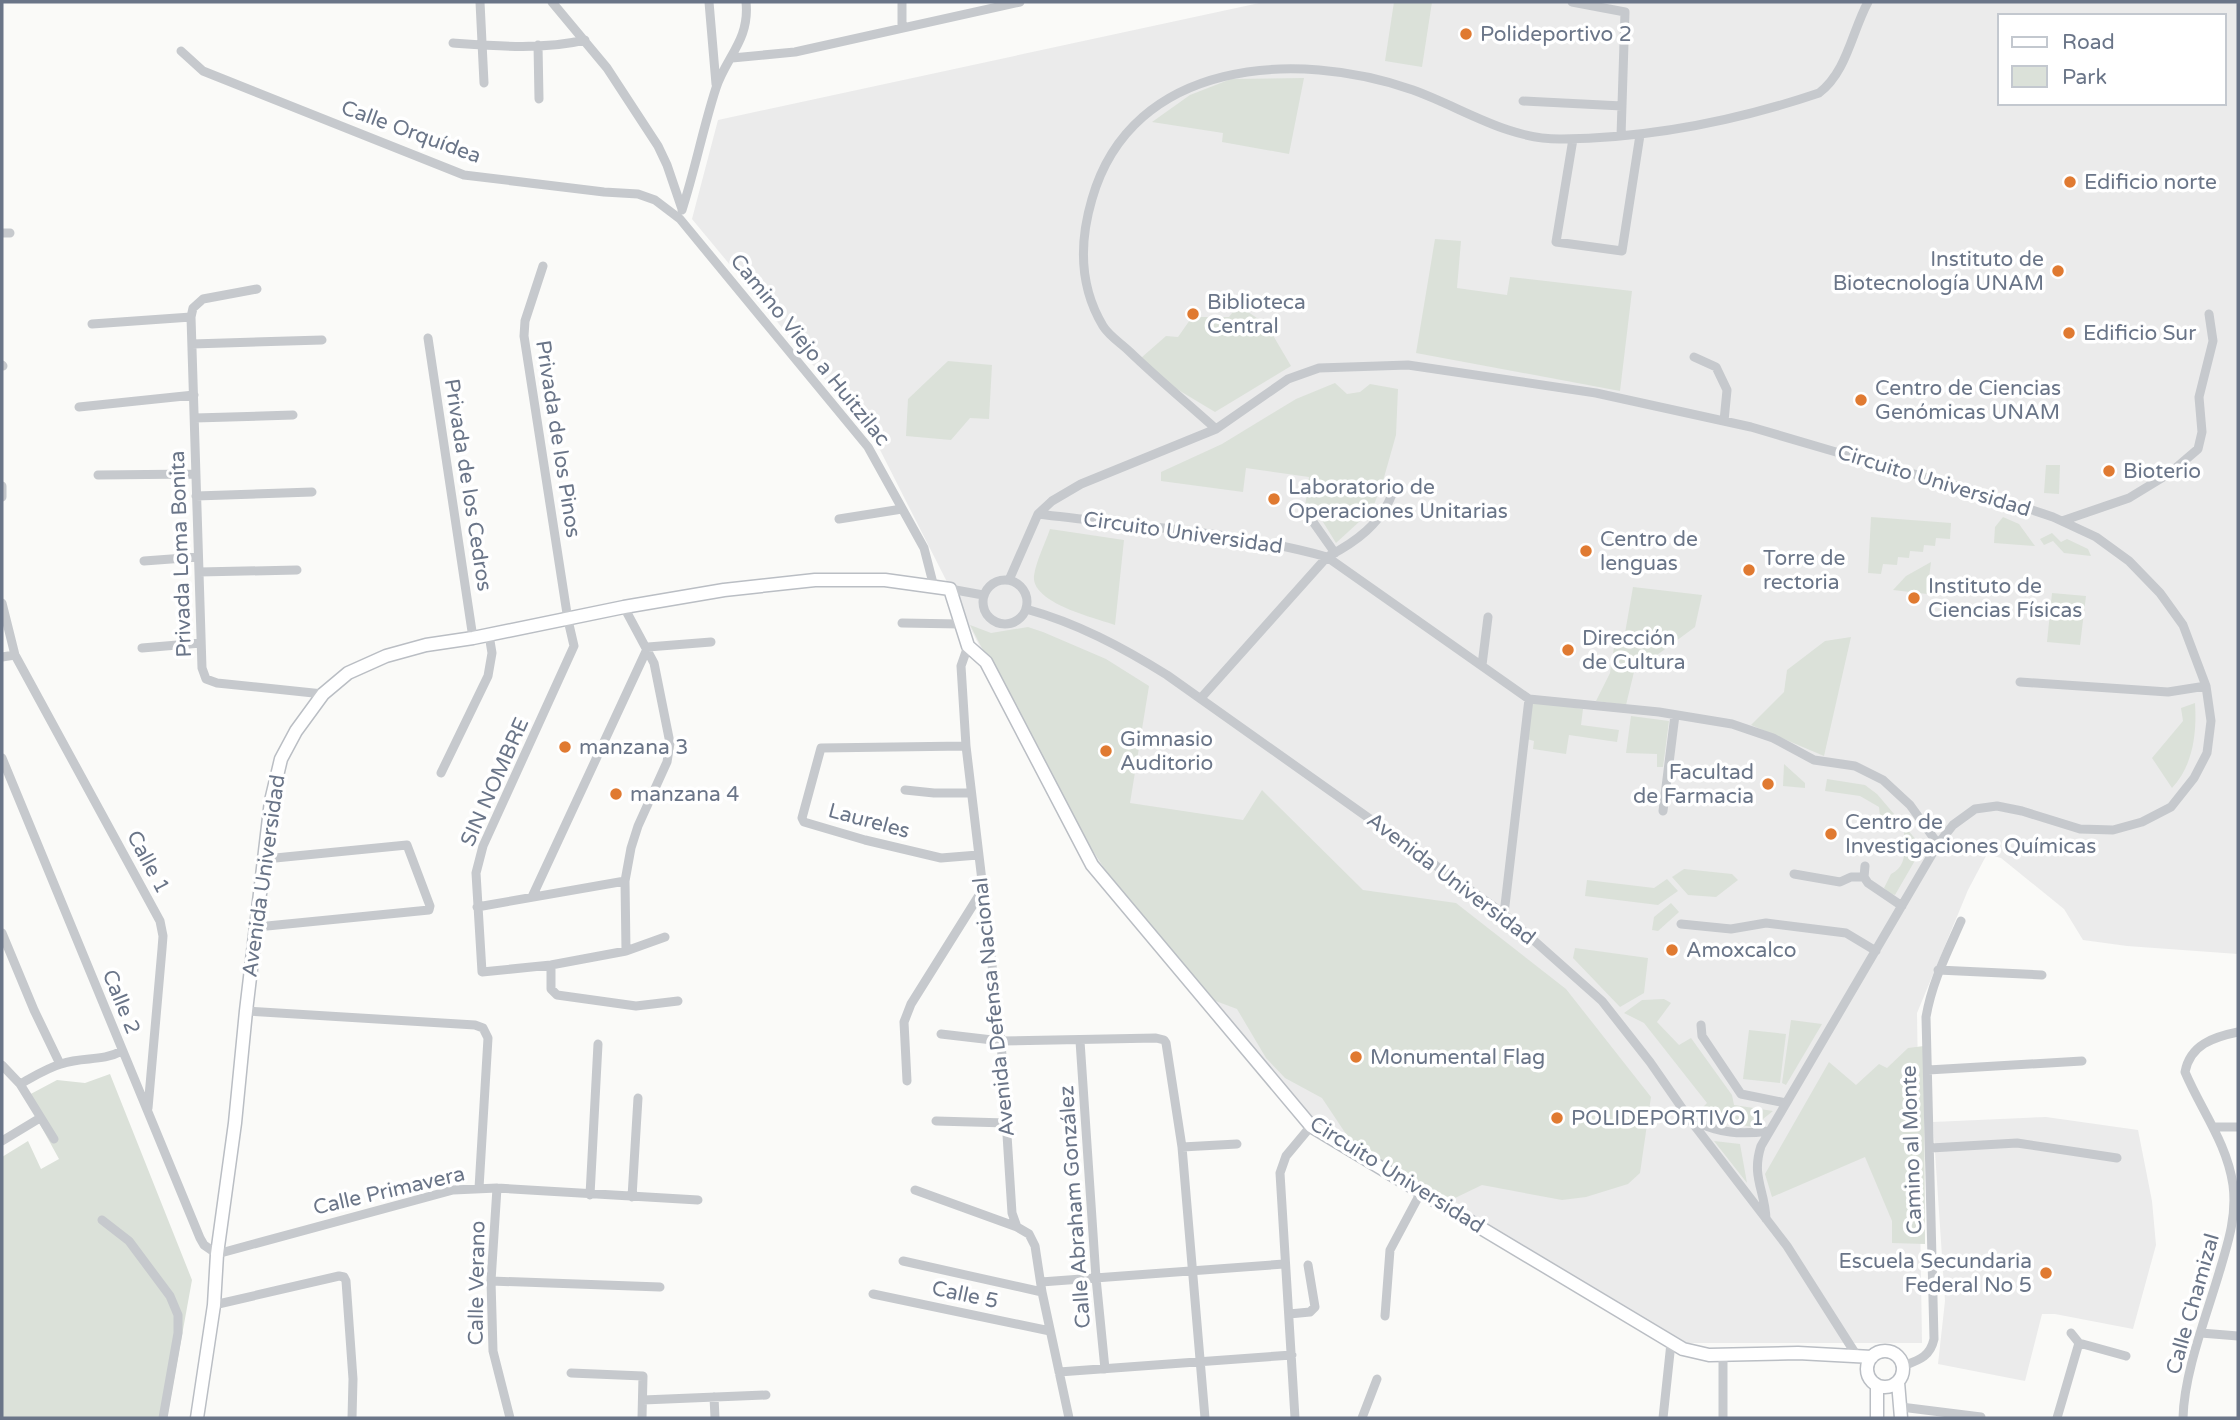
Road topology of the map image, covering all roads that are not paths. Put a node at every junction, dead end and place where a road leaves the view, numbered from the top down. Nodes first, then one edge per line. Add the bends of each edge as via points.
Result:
1 (481, 2) edge
2 (552, 2) edge
3 (709, 2) edge
4 (746, 2) edge
5 (902, 2) edge
6 (1020, 2) edge
7 (1572, 2) edge
8 (1868, 2) edge
9 (902, 27) junction
10 (585, 40) junction
11 (453, 43) dead end
12 (483, 45) junction
13 (538, 45) junction
14 (181, 51) dead end
15 (732, 58) junction
16 (484, 83) dead end
17 (716, 85) junction
18 (539, 99) dead end
19 (1523, 101) dead end
20 (1622, 106) junction
21 (1640, 135) junction
22 (1621, 136) junction
23 (1573, 139) junction
24 (681, 214) junction
25 (543, 265) dead end
26 (257, 289) dead end
27 (192, 313) junction
28 (2209, 314) dead end
29 (92, 324) dead end
30 (428, 338) dead end
31 (322, 340) dead end
32 (192, 344) junction
33 (1694, 357) dead end
34 (194, 395) junction
35 (79, 407) dead end
36 (293, 415) dead end
37 (195, 418) junction
38 (1724, 422) junction
39 (1216, 429) junction
40 (195, 474) junction
41 (99, 475) dead end
42 (2, 486) edge
43 (312, 492) dead end
44 (1392, 492) dead end
45 (196, 496) junction
46 (2, 497) edge
47 (902, 509) junction
48 (1038, 514) junction
49 (839, 519) dead end
50 (1311, 519) dead end
51 (2062, 521) junction
52 (1331, 555) junction
53 (198, 558) junction
54 (144, 561) dead end
55 (297, 570) dead end
56 (199, 572) junction
57 (1009, 580) junction
58 (934, 587) junction
59 (950, 589) junction
60 (983, 595) junction
61 (2, 603) edge
62 (624, 607) junction
63 (1026, 609) junction
64 (1488, 617) dead end
65 (568, 620) junction
66 (902, 623) dead end
67 (960, 624) junction
68 (489, 635) junction
69 (473, 638) junction
70 (711, 642) dead end
71 (201, 643) junction
72 (968, 646) junction
73 (648, 647) junction
74 (142, 648) dead end
75 (15, 655) junction
76 (2, 657) edge
77 (1482, 665) junction
78 (2020, 682) dead end
79 (2206, 686) junction
80 (323, 694) junction
81 (1201, 698) junction
82 (1529, 699) junction
83 (1675, 715) junction
84 (965, 746) junction
85 (2, 759) edge
86 (441, 773) dead end
87 (905, 790) dead end
88 (970, 793) junction
89 (1663, 811) dead end
90 (1938, 844) junction
91 (978, 855) junction
92 (265, 859) junction
93 (1865, 866) dead end
94 (1794, 874) dead end
95 (1864, 877) junction
96 (625, 881) junction
97 (532, 897) junction
98 (978, 897) dead end
99 (1902, 906) junction
100 (477, 907) junction
101 (1504, 914) junction
102 (1961, 921) dead end
103 (1681, 924) dead end
104 (257, 927) junction
105 (2, 933) edge
106 (665, 937) dead end
107 (626, 951) junction
108 (1876, 951) junction
109 (551, 965) junction
110 (1938, 970) junction
111 (2042, 975) dead end
112 (678, 1001) dead end
113 (246, 1011) junction
114 (1702, 1025) dead end
115 (2238, 1032) edge
116 (942, 1034) dead end
117 (1001, 1041) junction
118 (1080, 1041) junction
119 (598, 1044) dead end
120 (122, 1051) junction
121 (2082, 1061) dead end
122 (60, 1064) junction
123 (2, 1065) edge
124 (1928, 1070) junction
125 (907, 1081) dead end
126 (20, 1084) junction
127 (638, 1098) dead end
128 (1786, 1103) junction
129 (148, 1108) junction
130 (40, 1118) junction
131 (936, 1121) dead end
132 (1691, 1121) junction
133 (1007, 1123) junction
134 (1311, 1126) junction
135 (2213, 1127) junction
136 (2238, 1127) edge
137 (1769, 1131) junction
138 (54, 1139) dead end
139 (2, 1141) edge
140 (1237, 1144) dead end
141 (1182, 1147) junction
142 (1931, 1148) junction
143 (2117, 1158) dead end
144 (479, 1188) junction
145 (497, 1188) junction
146 (915, 1189) dead end
147 (1421, 1192) junction
148 (590, 1195) junction
149 (632, 1197) junction
150 (698, 1200) dead end
151 (1766, 1219) junction
152 (102, 1220) dead end
153 (2236, 1225) edge
154 (1017, 1227) junction
155 (217, 1254) junction
156 (903, 1261) dead end
157 (1284, 1264) junction
158 (1308, 1265) dead end
159 (1191, 1271) junction
160 (1096, 1278) junction
161 (491, 1281) junction
162 (660, 1287) dead end
163 (1042, 1287) junction
164 (873, 1294) dead end
165 (214, 1305) junction
166 (1289, 1314) junction
167 (1385, 1316) dead end
168 (1050, 1331) junction
169 (2071, 1333) dead end
170 (2201, 1333) junction
171 (2238, 1336) edge
172 (1671, 1343) junction
173 (2079, 1343) junction
174 (1292, 1355) junction
175 (1723, 1355) junction
176 (1857, 1356) junction
177 (2126, 1356) dead end
178 (1872, 1357) junction
179 (1199, 1361) junction
180 (1903, 1366) junction
181 (1105, 1369) junction
182 (1059, 1372) junction
183 (571, 1373) dead end
184 (1377, 1379) dead end
185 (1898, 1382) junction
186 (1877, 1385) junction
187 (766, 1395) dead end
188 (714, 1397) junction
189 (643, 1400) junction
190 (1901, 1413) edge
191 (1981, 1417) edge
192 (163, 1418) edge
193 (197, 1418) edge
194 (352, 1418) edge
195 (510, 1418) edge
196 (642, 1418) edge
197 (715, 1418) edge
198 (1069, 1418) edge
199 (1205, 1418) edge
200 (1295, 1418) edge
201 (1362, 1418) edge
202 (1663, 1418) edge
203 (1723, 1418) edge
204 (1878, 1418) edge
205 (2057, 1418) edge
206 (2183, 1418) edge

1 - 12 street
2 - 10 street
3 - 17 street
4 - 15 street via 745,26
5 - 9 street
6 - 9 street
7 - 20 street via 1625,12
8 - 21 street via 1838,72 1819,93 1714,123
9 - 15 street via 796,52
10 - 13 street
10 - 24 street via 658,146
11 - 12 street
12 - 13 street
12 - 16 street
13 - 18 street
14 - 24 street, Calle Orquídea via 203,71 464,175 638,194
15 - 17 street
17 - 24 street
19 - 20 street
20 - 22 street
21 - 22 street
21 - 23 street via 1622,251 1556,242
22 - 23 street
23 - 39 street via 1531,138 1411,90 1348,75 1284,68 1220,76 1155,108 1126,132 1107,159 1094,190 1084,224 1082,258 1088,293 1104,328
24 - 47 street, Camino Viejo a Huitzilac via 854,428
25 - 65 street, Privada de los Pinos via 524,336
26 - 27 street via 203,299
27 - 29 street
27 - 32 street, Privada Loma Bonita
28 - 51 street via 2213,341 2199,397 2202,432 2197,449 2171,473 2129,498
30 - 69 street, Privada de los Cedros
31 - 32 street
32 - 34 street, Privada Loma Bonita
33 - 38 street via 1716,367 1727,390
34 - 35 street
34 - 37 street, Privada Loma Bonita
36 - 37 street
37 - 40 street, Privada Loma Bonita
38 - 39 street, Circuito Universidad via 1596,393 1408,365 1319,368 1289,379
38 - 51 street, Circuito Universidad via 1976,491
39 - 48 street, Circuito Universidad via 1081,484
40 - 41 street
40 - 45 street, Privada Loma Bonita
42 - 46 street
43 - 45 street
44 - 52 street via 1386,510 1368,531
45 - 53 street, Privada Loma Bonita
47 - 49 street
47 - 58 street, Camino Viejo a Huitzilac via 924,548
48 - 52 street, Circuito Universidad
48 - 57 street, Circuito Universidad
50 - 52 street
51 - 79 street, Circuito Universidad via 2096,537 2129,561 2160,593 2183,625
52 - 77 street, Circuito Universidad
52 - 81 street
53 - 54 street
53 - 56 street, Privada Loma Bonita
55 - 56 street
56 - 71 street, Privada Loma Bonita
57 - 60 street via 993,582
57 - 63 street via 1022,587
58 - 59 street, Avenida Universidad
58 - 62 street, Avenida Universidad via 885,580 814,580
59 - 60 street
59 - 67 street
60 - 63 street via 988,617 1002,624 1016,621
61 - 75 street, Calle 1
62 - 65 street, Avenida Universidad
62 - 73 street
63 - 81 street, Avenida Universidad via 1116,644
64 - 77 street
65 - 68 street, Avenida Universidad
65 - 100 street, SIN NOMBRE via 574,646 483,846 475,873
66 - 67 street
67 - 72 street
68 - 69 street, Avenida Universidad
68 - 86 street via 488,676
69 - 80 street, Avenida Universidad via 386,656 348,673
70 - 73 street
71 - 74 street
71 - 80 street, Privada Loma Bonita via 205,679
72 - 84 street, Avenida Defensa Nacional via 961,666
72 - 134 street, Circuito Universidad via 986,662 1092,865
73 - 96 street via 670,743 667,762 634,840
73 - 97 street
75 - 76 street
75 - 129 street, Calle 1 via 160,921 163,936
77 - 82 street, Circuito Universidad
78 - 79 street via 2168,692
79 - 90 street, Circuito Universidad via 2211,721 2207,754 2171,807 2112,830 2080,829 1997,806 1975,809
80 - 92 street, Avenida Universidad via 281,759
81 - 101 street, Avenida Universidad
82 - 83 street, Circuito Universidad
82 - 101 street
83 - 89 street
83 - 90 street, Circuito Universidad via 1732,724 1773,738 1814,760 1869,771 1910,805
84 - 88 street, Avenida Defensa Nacional
84 - 91 street, Laureles via 821,748 802,818 865,840 941,858
85 - 120 street, Calle 2
87 - 88 street
88 - 91 street, Avenida Defensa Nacional
90 - 99 street, Circuito Universidad
91 - 117 street, Avenida Defensa Nacional
92 - 104 street, Avenida Universidad
92 - 104 street via 407,845 430,906 429,910
93 - 95 street
94 - 95 street via 1840,882
95 - 99 street
96 - 97 street
96 - 107 street
97 - 100 street
98 - 125 street via 911,1003 904,1022
99 - 108 street, Circuito Universidad
100 - 109 street, SIN NOMBRE via 482,972
101 - 132 street, Avenida Universidad via 1602,1001
102 - 110 street, Camino al Monte
103 - 108 street via 1731,929 1766,923 1846,933
104 - 113 street, Avenida Universidad
105 - 122 street
106 - 107 street
107 - 109 street
108 - 128 street, Circuito Universidad
109 - 112 street via 551,989 557,995 636,1006
110 - 111 street
110 - 124 street, Camino al Monte via 1926,1017
113 - 144 street via 483,1028 488,1038
113 - 155 street, Avenida Universidad
114 - 128 street via 1702,1036 1741,1094
115 - 135 street, Calle Chamizal via 2198,1046 2187,1060 2185,1072
116 - 117 street
117 - 118 street
117 - 133 street, Avenida Defensa Nacional
118 - 141 street via 1164,1040
118 - 160 street, Calle Abraham González
119 - 148 street
120 - 122 street via 105,1059
120 - 129 street, Calle 2
121 - 124 street
122 - 126 street
123 - 126 street
124 - 142 street, Camino al Monte
126 - 130 street
127 - 149 street
128 - 137 street, Circuito Universidad
129 - 155 street, Calle 2 via 200,1238
130 - 138 street
130 - 139 street
131 - 133 street
132 - 137 street via 1745,1135
132 - 151 street, Avenida Universidad
133 - 154 street, Avenida Defensa Nacional via 1012,1213
134 - 147 street, Circuito Universidad
134 - 157 street via 1280,1173
135 - 136 street
135 - 153 street, Calle Chamizal via 2233,1185
137 - 151 street, Circuito Universidad via 1756,1162
140 - 141 street
141 - 159 street
142 - 143 street via 2017,1143
142 - 180 street, Camino al Monte via 1934,1339 1924,1358
144 - 145 street, Calle Primavera
144 - 155 street, Calle Primavera via 442,1192
145 - 148 street, Calle Primavera
145 - 161 street, Calle Verano
146 - 154 street
147 - 167 street via 1390,1250
147 - 172 street, Circuito Universidad
148 - 149 street, Calle Primavera
149 - 150 street, Calle Primavera
151 - 176 street, Avenida Universidad
152 - 192 street via 129,1241 170,1296 178,1315
153 - 170 street, Calle Chamizal
154 - 163 street, Avenida Defensa Nacional via 1034,1239
155 - 165 street, Avenida Universidad
156 - 163 street
157 - 159 street
157 - 166 street
158 - 166 street via 1315,1307 1310,1312
159 - 160 street
159 - 179 street
160 - 163 street
160 - 181 street, Calle Abraham González
161 - 162 street
161 - 195 street, Calle Verano via 493,1351
163 - 168 street, Avenida Defensa Nacional
164 - 168 street, Calle 5
165 - 193 street, Avenida Universidad
165 - 194 street via 344,1277
166 - 174 street
168 - 182 street, Avenida Defensa Nacional
169 - 173 street
170 - 171 street
170 - 206 street, Calle Chamizal
172 - 175 street, Circuito Universidad via 1695,1353
172 - 202 street
173 - 177 street
173 - 205 street
174 - 179 street
174 - 200 street
175 - 176 street, Circuito Universidad
175 - 203 street
176 - 178 street, Circuito Universidad
178 - 180 street via 1893,1353
178 - 186 street via 1868,1372
179 - 181 street
179 - 199 street
180 - 185 street
181 - 182 street
182 - 198 street, Avenida Defensa Nacional
183 - 189 street via 643,1376
184 - 201 street
185 - 186 street via 1888,1387
185 - 190 street
186 - 204 street
187 - 188 street
188 - 189 street
188 - 197 street
189 - 196 street
190 - 191 street

